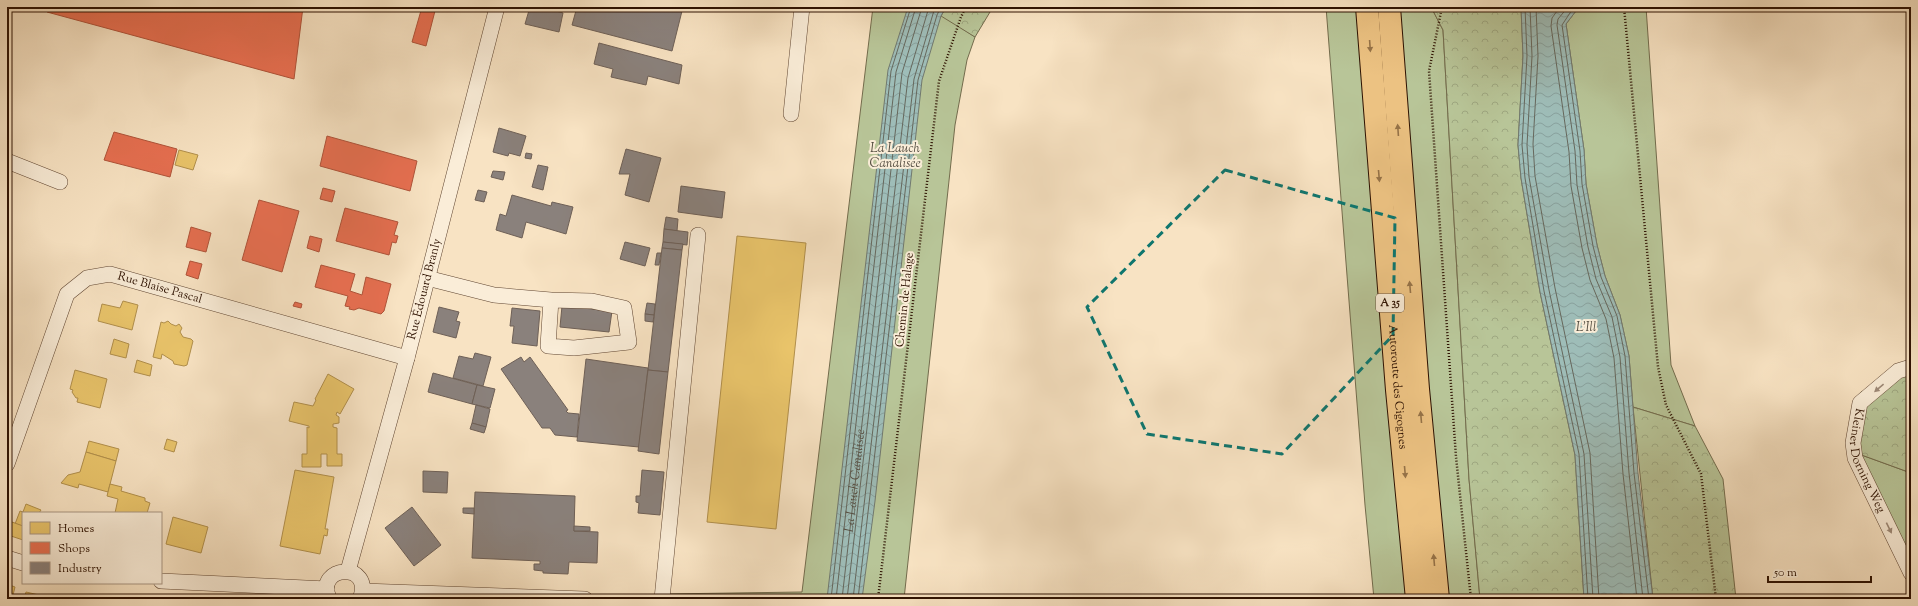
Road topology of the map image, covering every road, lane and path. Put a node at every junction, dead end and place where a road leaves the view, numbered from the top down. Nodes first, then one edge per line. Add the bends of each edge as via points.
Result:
1 (497, 7) edge
2 (802, 7) edge
3 (966, 7) edge
4 (1367, 7) edge
5 (1389, 7) edge
6 (1442, 7) edge
7 (1624, 7) edge
8 (791, 114) dead end
9 (7, 161) edge
10 (60, 182) dead end
11 (698, 235) dead end
12 (428, 278) junction
13 (551, 300) junction
14 (407, 358) junction
15 (1911, 367) edge
16 (12, 438) edge
17 (7, 464) edge
18 (7, 558) edge
19 (22, 563) edge
20 (348, 571) junction
21 (1911, 573) edge
22 (162, 581) edge
23 (328, 594) edge
24 (361, 595) edge
25 (585, 599) edge
26 (662, 599) edge
27 (879, 599) edge
28 (1416, 599) edge
29 (1438, 599) edge
30 (1471, 599) edge
31 (1716, 599) edge

1 - 12 street, Rue Édouard Branly
2 - 8 street
3 - 27 path, Chemin de Halage via 939,81
4 -> 28 highway, Autoroute des Cigognes / A 35
29 -> 5 highway, Autoroute des Cigognes / A 35 via 1418,388
6 - 30 path via 1429,71 1456,457
7 - 31 path via 1658,367 1666,405 1701,474
9 - 10 street
11 - 26 street
12 - 13 street via 494,295
12 - 14 street, Rue Édouard Branly
13 - 13 street via 548,346 574,348 630,342 624,308 592,301
14 - 16 street, Rue Blaise Pascal via 110,274 87,278 67,294
14 - 20 street, Rue Édouard Branly
15 -> 21 street, Kleiner Dorning Weg via 1898,371 1860,403 1852,443 1855,458
16 - 17 street, Rue Blaise Pascal
18 - 19 street
20 - 23 street via 340,571 333,575 328,581
20 - 24 street via 360,578
22 - 23 street
24 - 25 street

